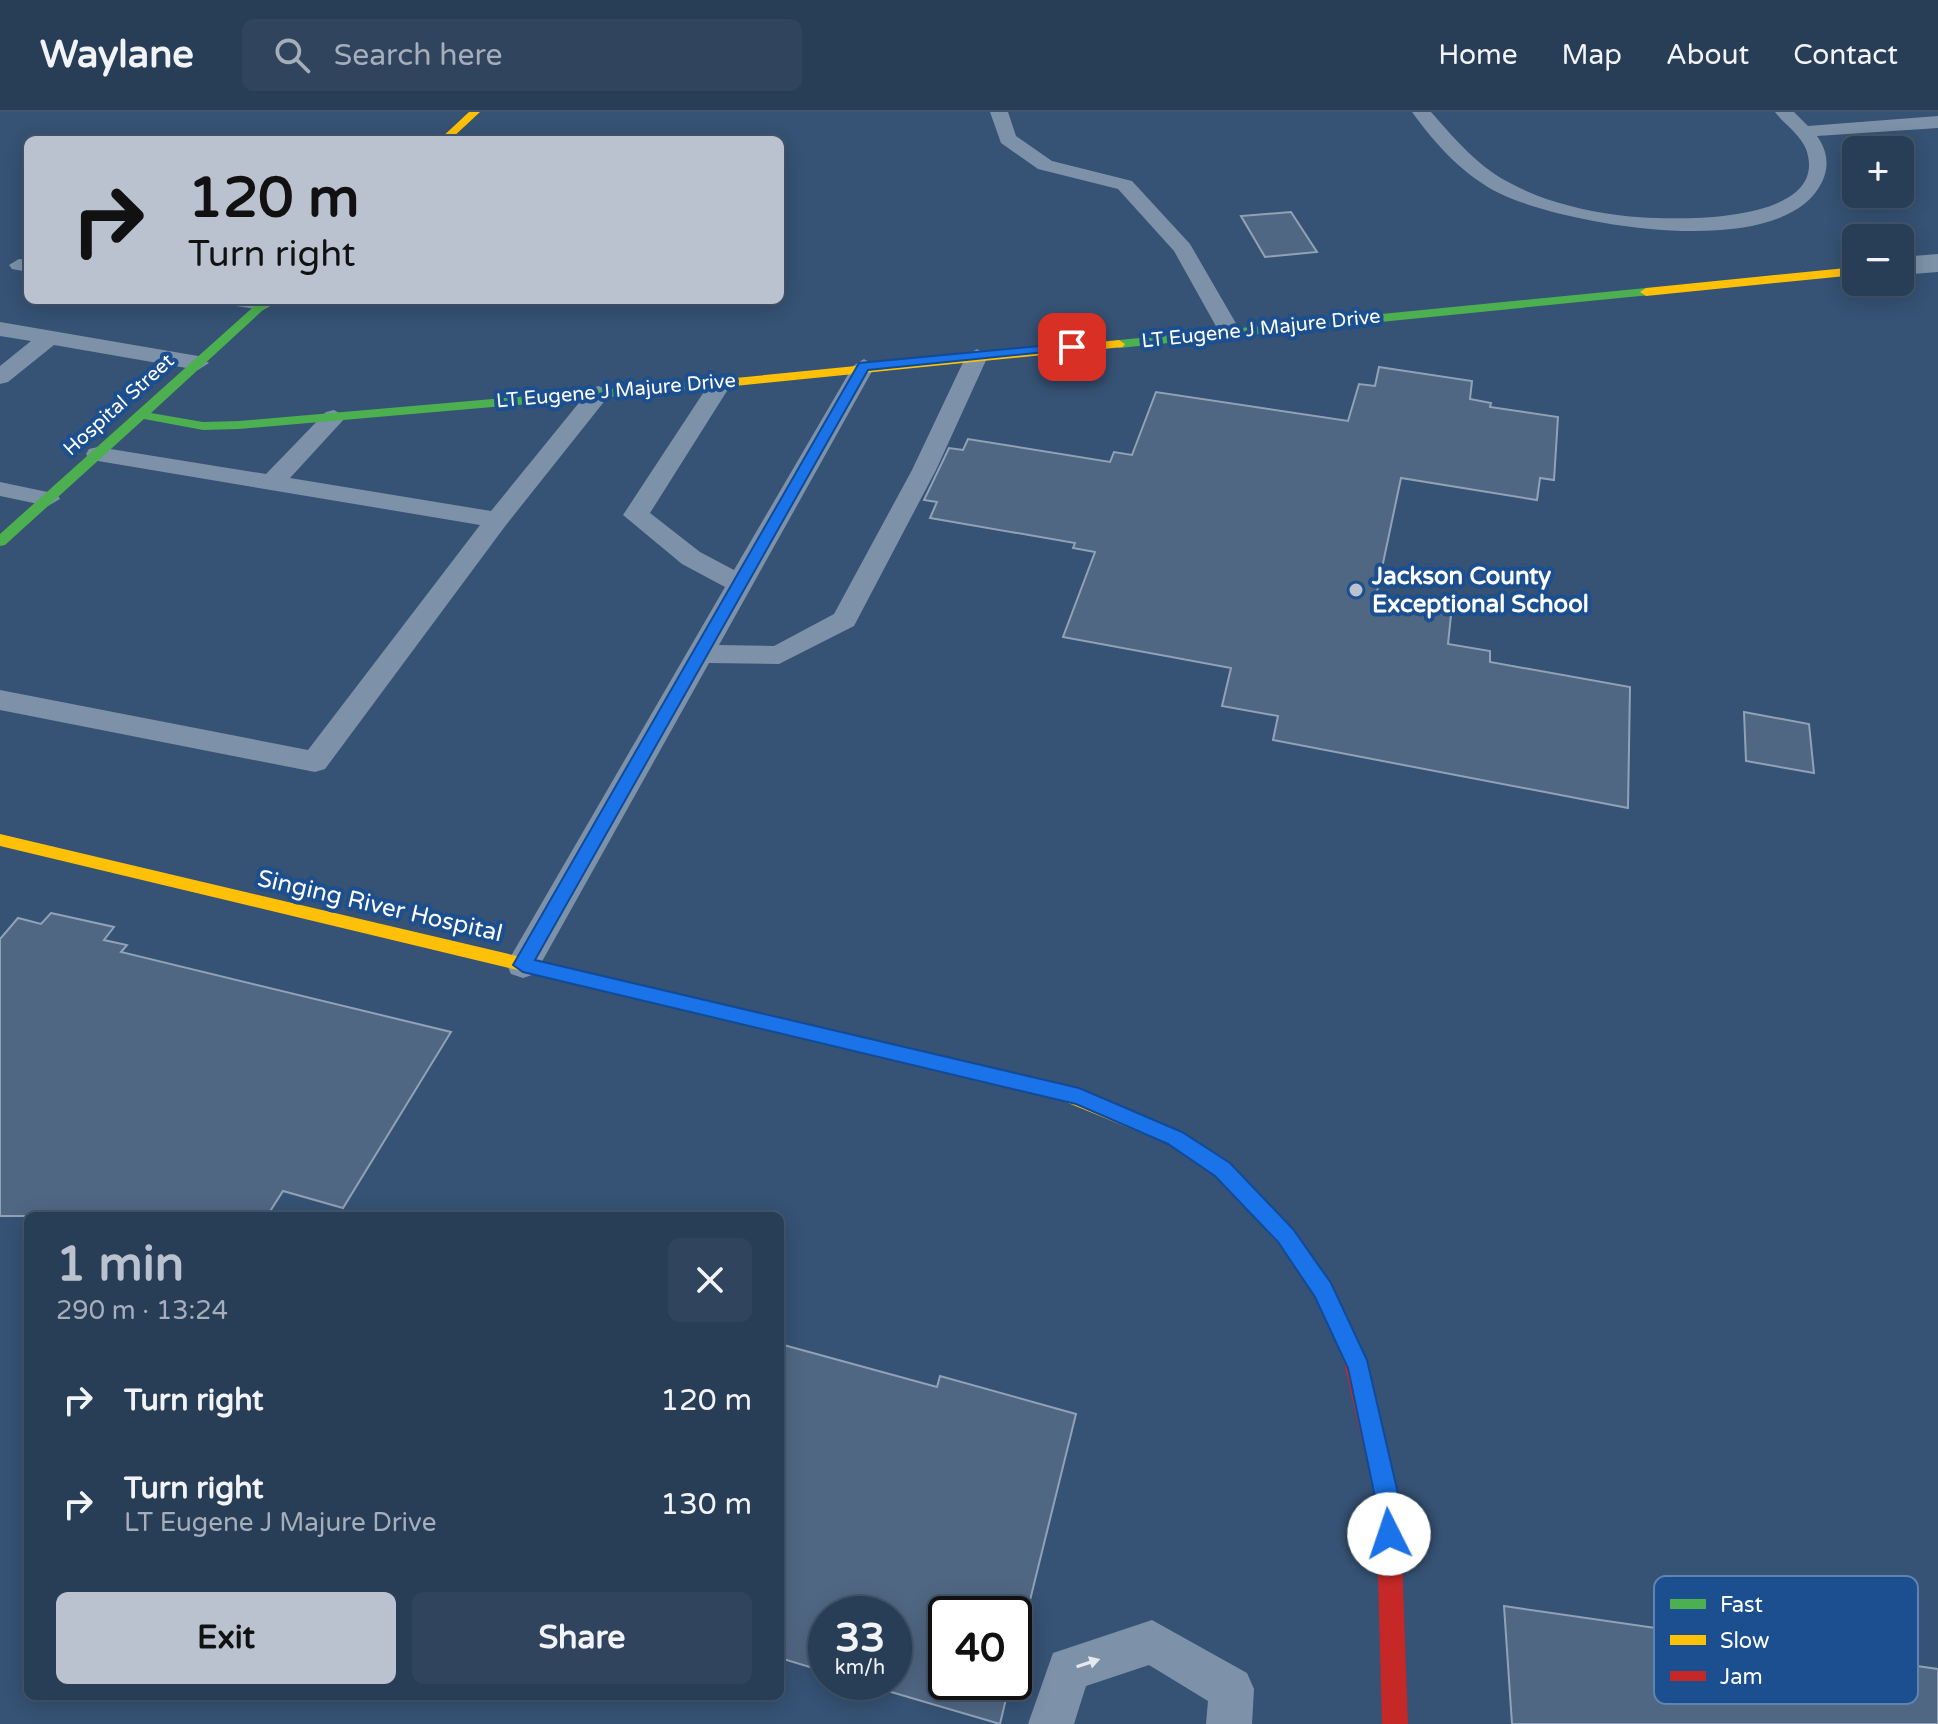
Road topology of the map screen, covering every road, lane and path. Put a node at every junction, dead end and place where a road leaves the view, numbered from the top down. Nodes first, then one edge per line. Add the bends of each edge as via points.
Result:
1 (475, 112) edge
2 (999, 112) edge
3 (1421, 112) edge
4 (1784, 112) edge
5 (1938, 122) edge
6 (1802, 132) junction
7 (448, 136) edge
8 (1938, 263) edge
9 (1914, 265) edge
10 (1842, 272) edge
11 (263, 304) edge
12 (0, 329) edge
13 (1230, 332) junction
14 (50, 337) junction
15 (977, 356) junction
16 (198, 363) junction
17 (864, 366) junction
18 (0, 377) edge
19 (721, 383) junction
20 (599, 393) junction
21 (141, 415) junction
22 (334, 417) junction
23 (98, 454) junction
24 (272, 483) junction
25 (0, 489) edge
26 (48, 499) junction
27 (497, 520) junction
28 (0, 542) edge
29 (740, 584) junction
30 (700, 654) junction
31 (0, 700) edge
32 (0, 840) edge
33 (523, 965) junction
34 (1051, 1724) edge
35 (1229, 1724) edge
36 (1395, 1724) edge

1 - 7 street
2 - 13 lane via 1008,139 1045,165 1125,185 1183,248
3 - 6 lane via 1471,167 1504,188 1582,215 1630,223 1719,223 1795,203 1814,187 1818,168 1815,146
4 - 6 lane
5 - 6 lane
8 - 9 street
10 - 13 street, LT Eugene J Majure Drive
11 - 16 street, Hospital Street
12 - 14 lane
13 - 15 street, LT Eugene J Majure Drive
14 - 16 lane
14 - 18 lane
15 - 17 street, LT Eugene J Majure Drive
15 - 30 lane via 844,620 779,655
16 - 21 street, Hospital Street
17 - 19 street, LT Eugene J Majure Drive
17 - 29 lane
19 - 20 street, LT Eugene J Majure Drive
19 - 29 lane via 636,515 691,558
20 - 22 street, LT Eugene J Majure Drive
20 - 27 lane
21 - 22 street, LT Eugene J Majure Drive via 203,426
21 - 23 street, Hospital Street
22 - 24 lane
23 - 24 lane
23 - 26 street, Hospital Street
24 - 27 lane
25 - 26 lane
26 - 28 street, Hospital Street
27 - 31 lane via 315,762
29 - 30 lane
30 - 33 lane
32 - 33 street, Singing River Hospital
33 - 36 street, Singing River Hospital via 1079,1096 1175,1138 1222,1170 1285,1236 1315,1279 1359,1368 1388,1502
34 -> 35 lane via 1069,1669 1152,1642 1231,1689

